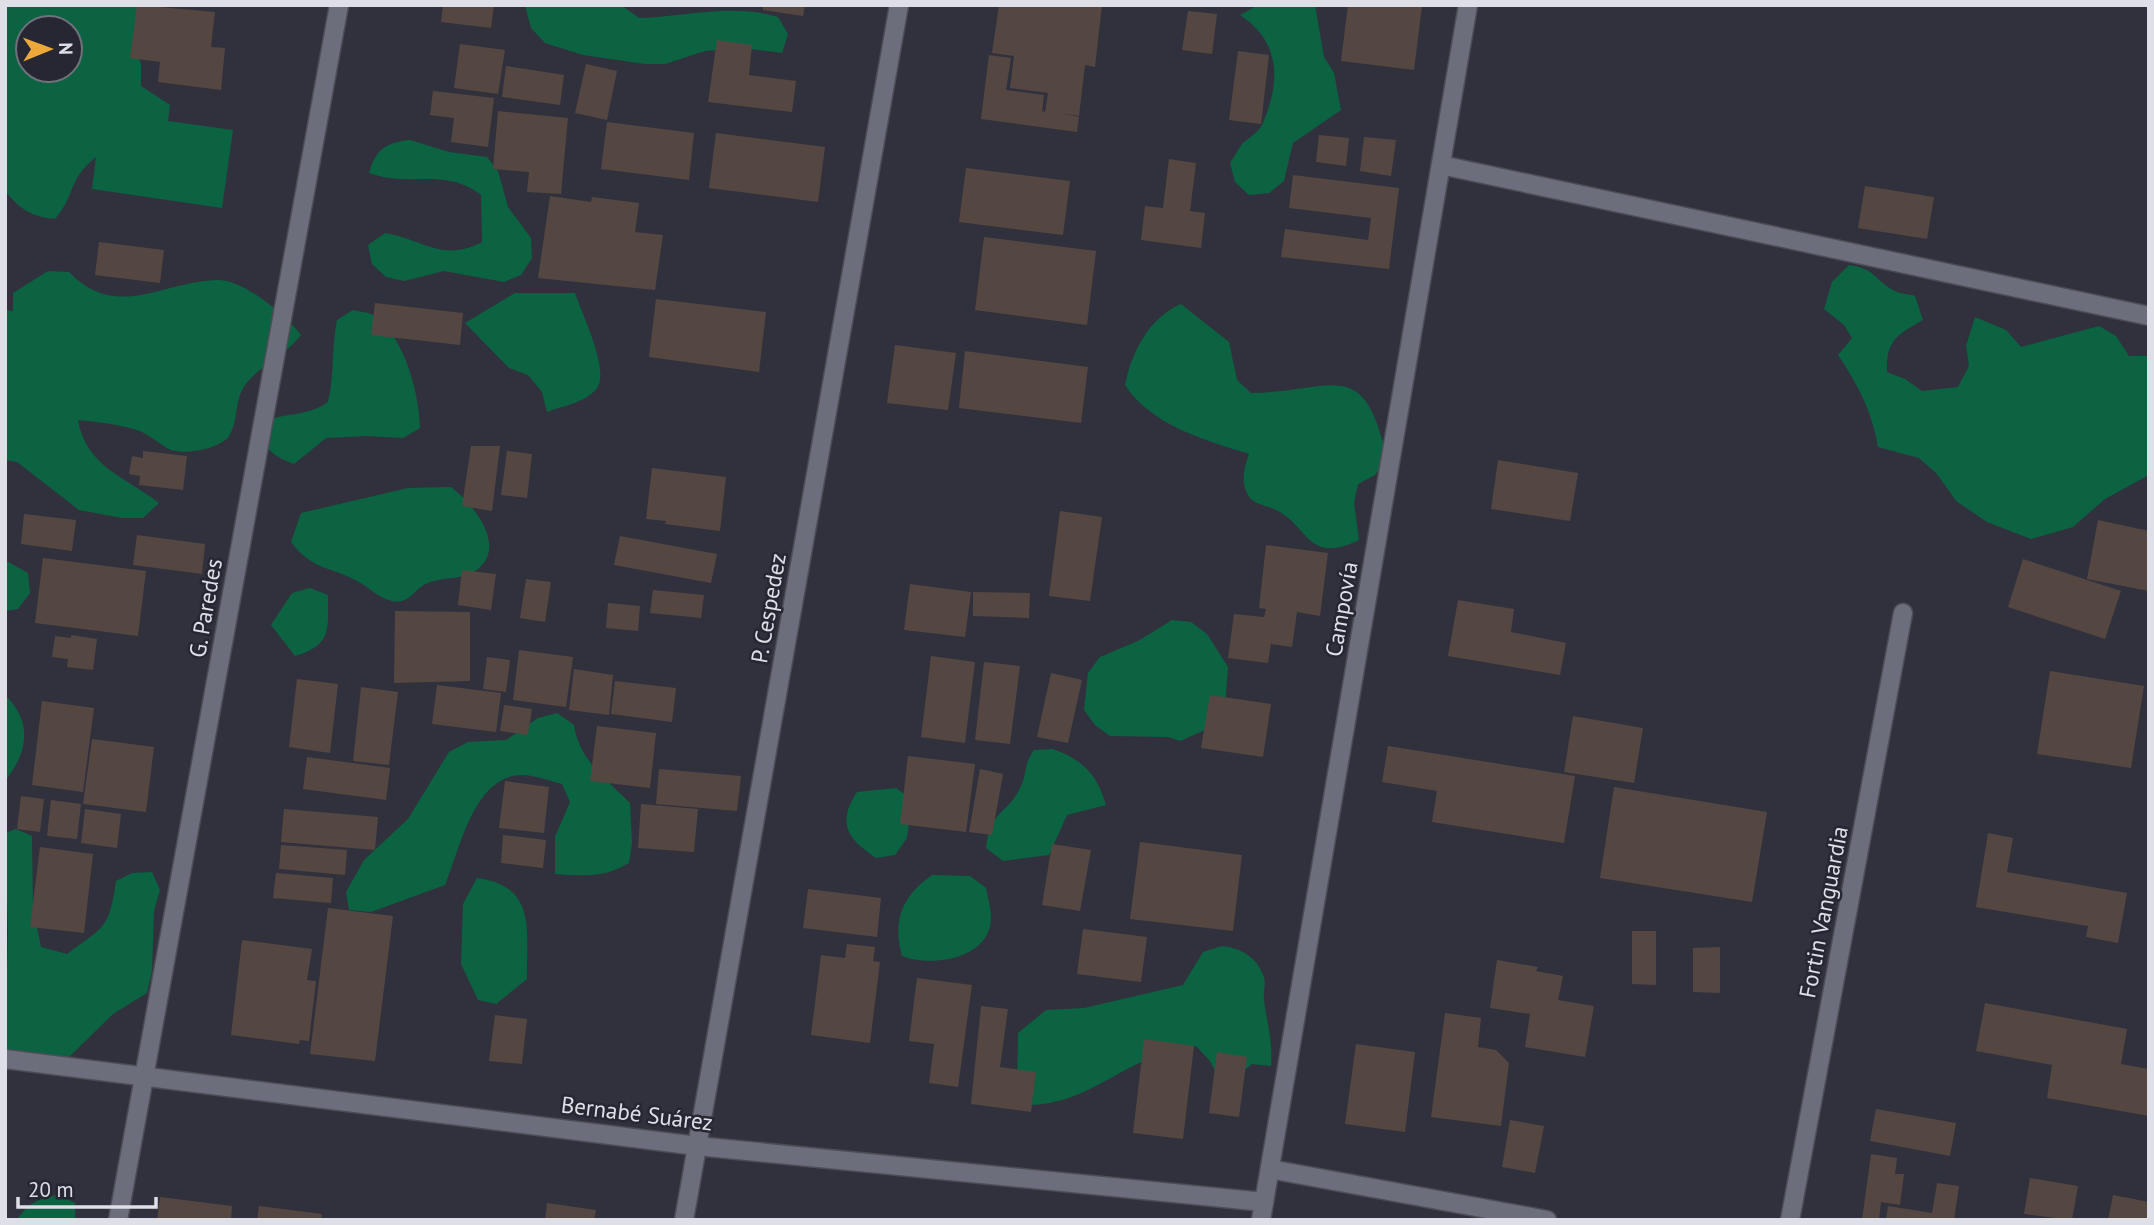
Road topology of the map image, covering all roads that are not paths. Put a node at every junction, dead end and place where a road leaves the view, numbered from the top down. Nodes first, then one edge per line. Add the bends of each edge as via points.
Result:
1 (340, 5) edge
2 (899, 5) edge
3 (1468, 5) edge
4 (1441, 165) junction
5 (2149, 316) edge
6 (1903, 613) dead end
7 (5, 1059) edge
8 (144, 1077) junction
9 (697, 1146) junction
10 (1270, 1169) junction
11 (1262, 1211) edge
12 (118, 1220) edge
13 (684, 1220) edge
14 (1547, 1220) edge
15 (1790, 1220) edge

1 - 8 street, G. Paredes
2 - 9 street, P. Cespedez
3 - 4 street, Campovía
4 - 5 street
4 - 10 street, Campovía
6 - 15 street, Fortin Vanguardia
7 - 8 street, Bernabé Suárez
8 - 9 street, Bernabé Suárez
8 - 12 street, G. Paredes
9 - 11 street, Bernabé Suárez
9 - 13 street, P. Cespedez
10 - 11 street, Campovía
10 - 14 street

